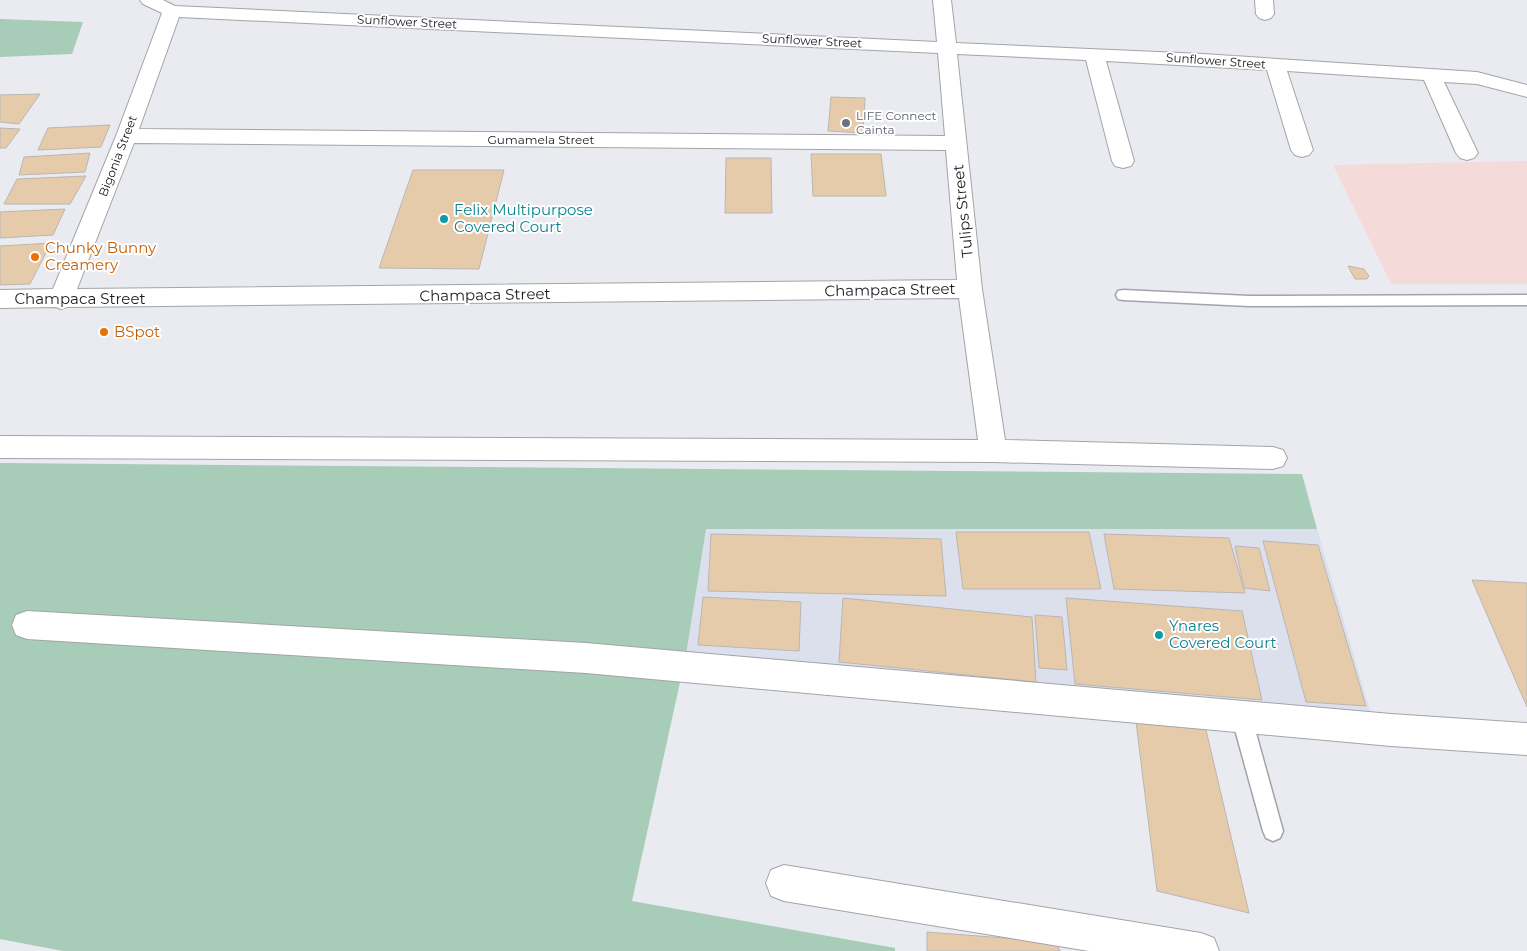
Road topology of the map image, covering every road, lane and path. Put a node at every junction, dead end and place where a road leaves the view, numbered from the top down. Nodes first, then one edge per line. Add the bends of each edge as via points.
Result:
1 (149, 0) edge
2 (942, 0) edge
3 (172, 11) junction
4 (947, 47) junction
5 (1094, 54) junction
6 (1275, 65) junction
7 (1527, 73) edge
8 (1431, 75) junction
9 (1477, 78) junction
10 (1527, 91) edge
11 (126, 136) junction
12 (956, 143) junction
13 (1302, 150) dead end
14 (1467, 153) dead end
15 (1123, 161) dead end
16 (970, 289) junction
17 (1123, 295) dead end
18 (0, 299) edge
19 (61, 300) junction
20 (1527, 300) edge
21 (0, 447) edge
22 (993, 451) junction
23 (1273, 458) dead end
24 (27, 625) dead end
25 (1241, 715) junction
26 (1527, 739) edge
27 (1273, 831) dead end
28 (784, 883) dead end
29 (1200, 951) edge

1 - 3 street, Sunflower Street
2 - 4 street, Tulips Street
3 - 4 street, Sunflower Street
3 - 11 street, Bigonia Street
4 - 5 street, Sunflower Street
4 - 12 street, Tulips Street
5 - 6 street, Sunflower Street
5 - 15 street
6 - 8 street, Sunflower Street
6 - 13 street
7 - 9 street, Sunflower Street
8 - 9 street, Sunflower Street
8 - 14 street
9 - 10 street, Sunflower Street
11 - 12 street, Gumamela Street
11 - 19 street, Bigonia Street
12 - 16 street, Tulips Street
16 - 19 street, Champaca Street
16 - 22 street, Tulips Street
17 - 20 lane via 1249,300
18 - 19 street, Champaca Street
21 - 22 street
22 - 23 street
24 - 25 street via 586,658
25 - 26 street
25 - 27 lane
28 - 29 street

